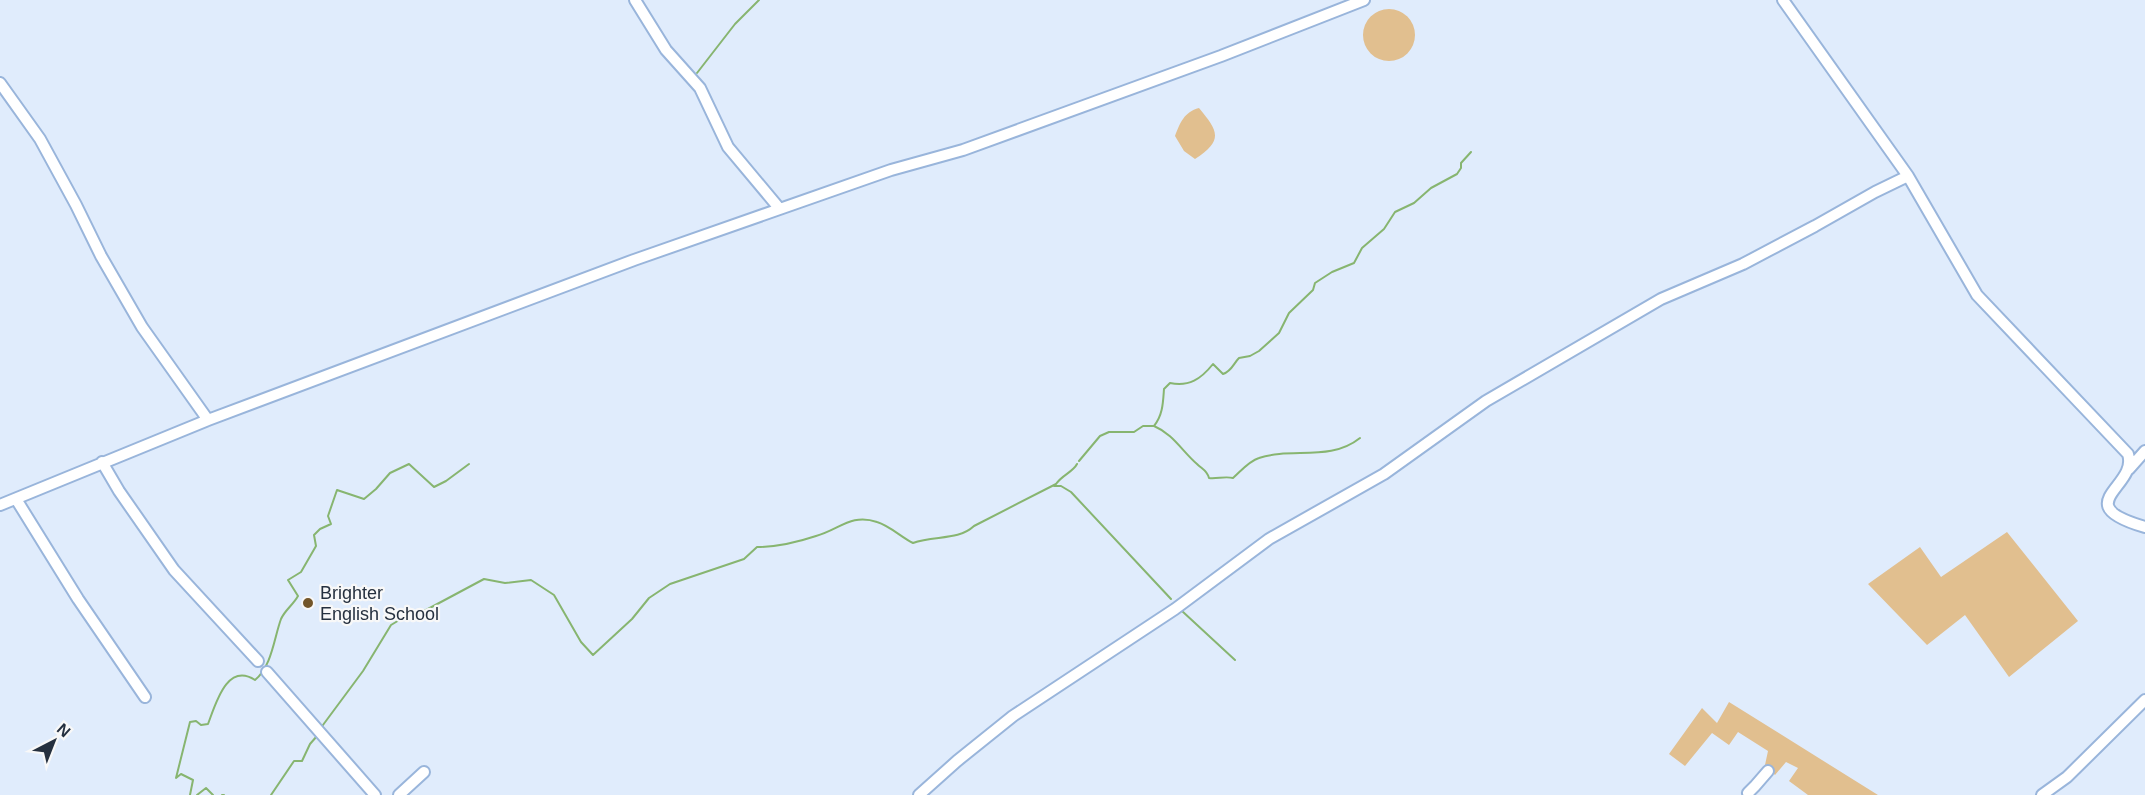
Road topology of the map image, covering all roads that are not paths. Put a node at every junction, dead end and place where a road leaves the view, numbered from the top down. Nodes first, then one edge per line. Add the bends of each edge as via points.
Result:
1 (635, 0) edge
2 (1364, 0) edge
3 (1783, 0) edge
4 (0, 83) edge
5 (1908, 176) junction
6 (779, 208) junction
7 (208, 420) junction
8 (2145, 451) edge
9 (102, 462) junction
10 (2126, 472) junction
11 (16, 499) junction
12 (0, 505) edge
13 (2145, 527) edge
14 (258, 662) dead end
15 (267, 672) dead end
16 (145, 697) dead end
17 (2145, 700) edge
18 (1768, 771) dead end
19 (424, 772) dead end
20 (375, 795) edge
21 (399, 795) edge
22 (919, 795) edge
23 (1749, 795) edge
24 (2042, 795) edge

1 - 6 street via 666,50 700,88 728,147
2 - 6 street via 1221,57 963,150
3 - 5 street
4 - 7 street via 40,139 142,327
5 - 10 street via 1977,295 2128,454
5 - 22 street via 1743,264 1661,299 1486,401 1384,474 1269,539 1175,609 1019,712
6 - 7 street
7 - 9 street
8 - 10 street
9 - 11 street
9 - 14 street via 174,570
10 - 13 street via 2109,497 2109,508 2114,515
11 - 12 street
11 - 16 street
15 - 20 street
17 - 24 street via 2067,777
18 - 23 street
19 - 21 street

